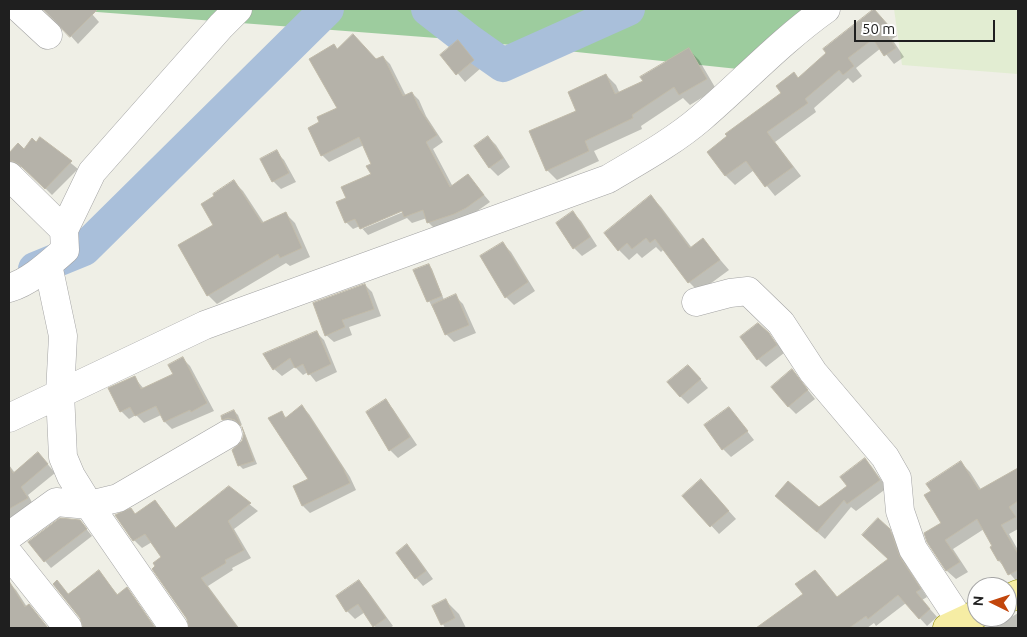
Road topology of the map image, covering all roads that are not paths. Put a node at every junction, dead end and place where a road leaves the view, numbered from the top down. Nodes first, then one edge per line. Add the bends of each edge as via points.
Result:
1 (20, 9) edge
2 (238, 9) edge
3 (826, 9) edge
4 (48, 35) dead end
5 (9, 176) edge
6 (59, 248) junction
7 (9, 288) edge
8 (696, 302) dead end
9 (60, 393) junction
10 (9, 418) edge
11 (228, 434) dead end
12 (89, 505) junction
13 (9, 536) edge
14 (9, 554) edge
15 (962, 623) edge
16 (68, 628) edge
17 (174, 628) edge

1 - 4 street
2 - 6 street via 92,172
3 - 9 street via 799,28 700,119 663,146 608,178 205,324
5 - 6 street
6 - 7 street via 17,285
6 - 9 street
8 - 15 street via 748,291 781,323 813,372 885,457 897,478 900,511 913,548
9 - 10 street
9 - 12 street via 64,457 71,476
11 - 12 street via 118,498
12 - 13 street via 56,502
12 - 17 street
14 - 16 street

